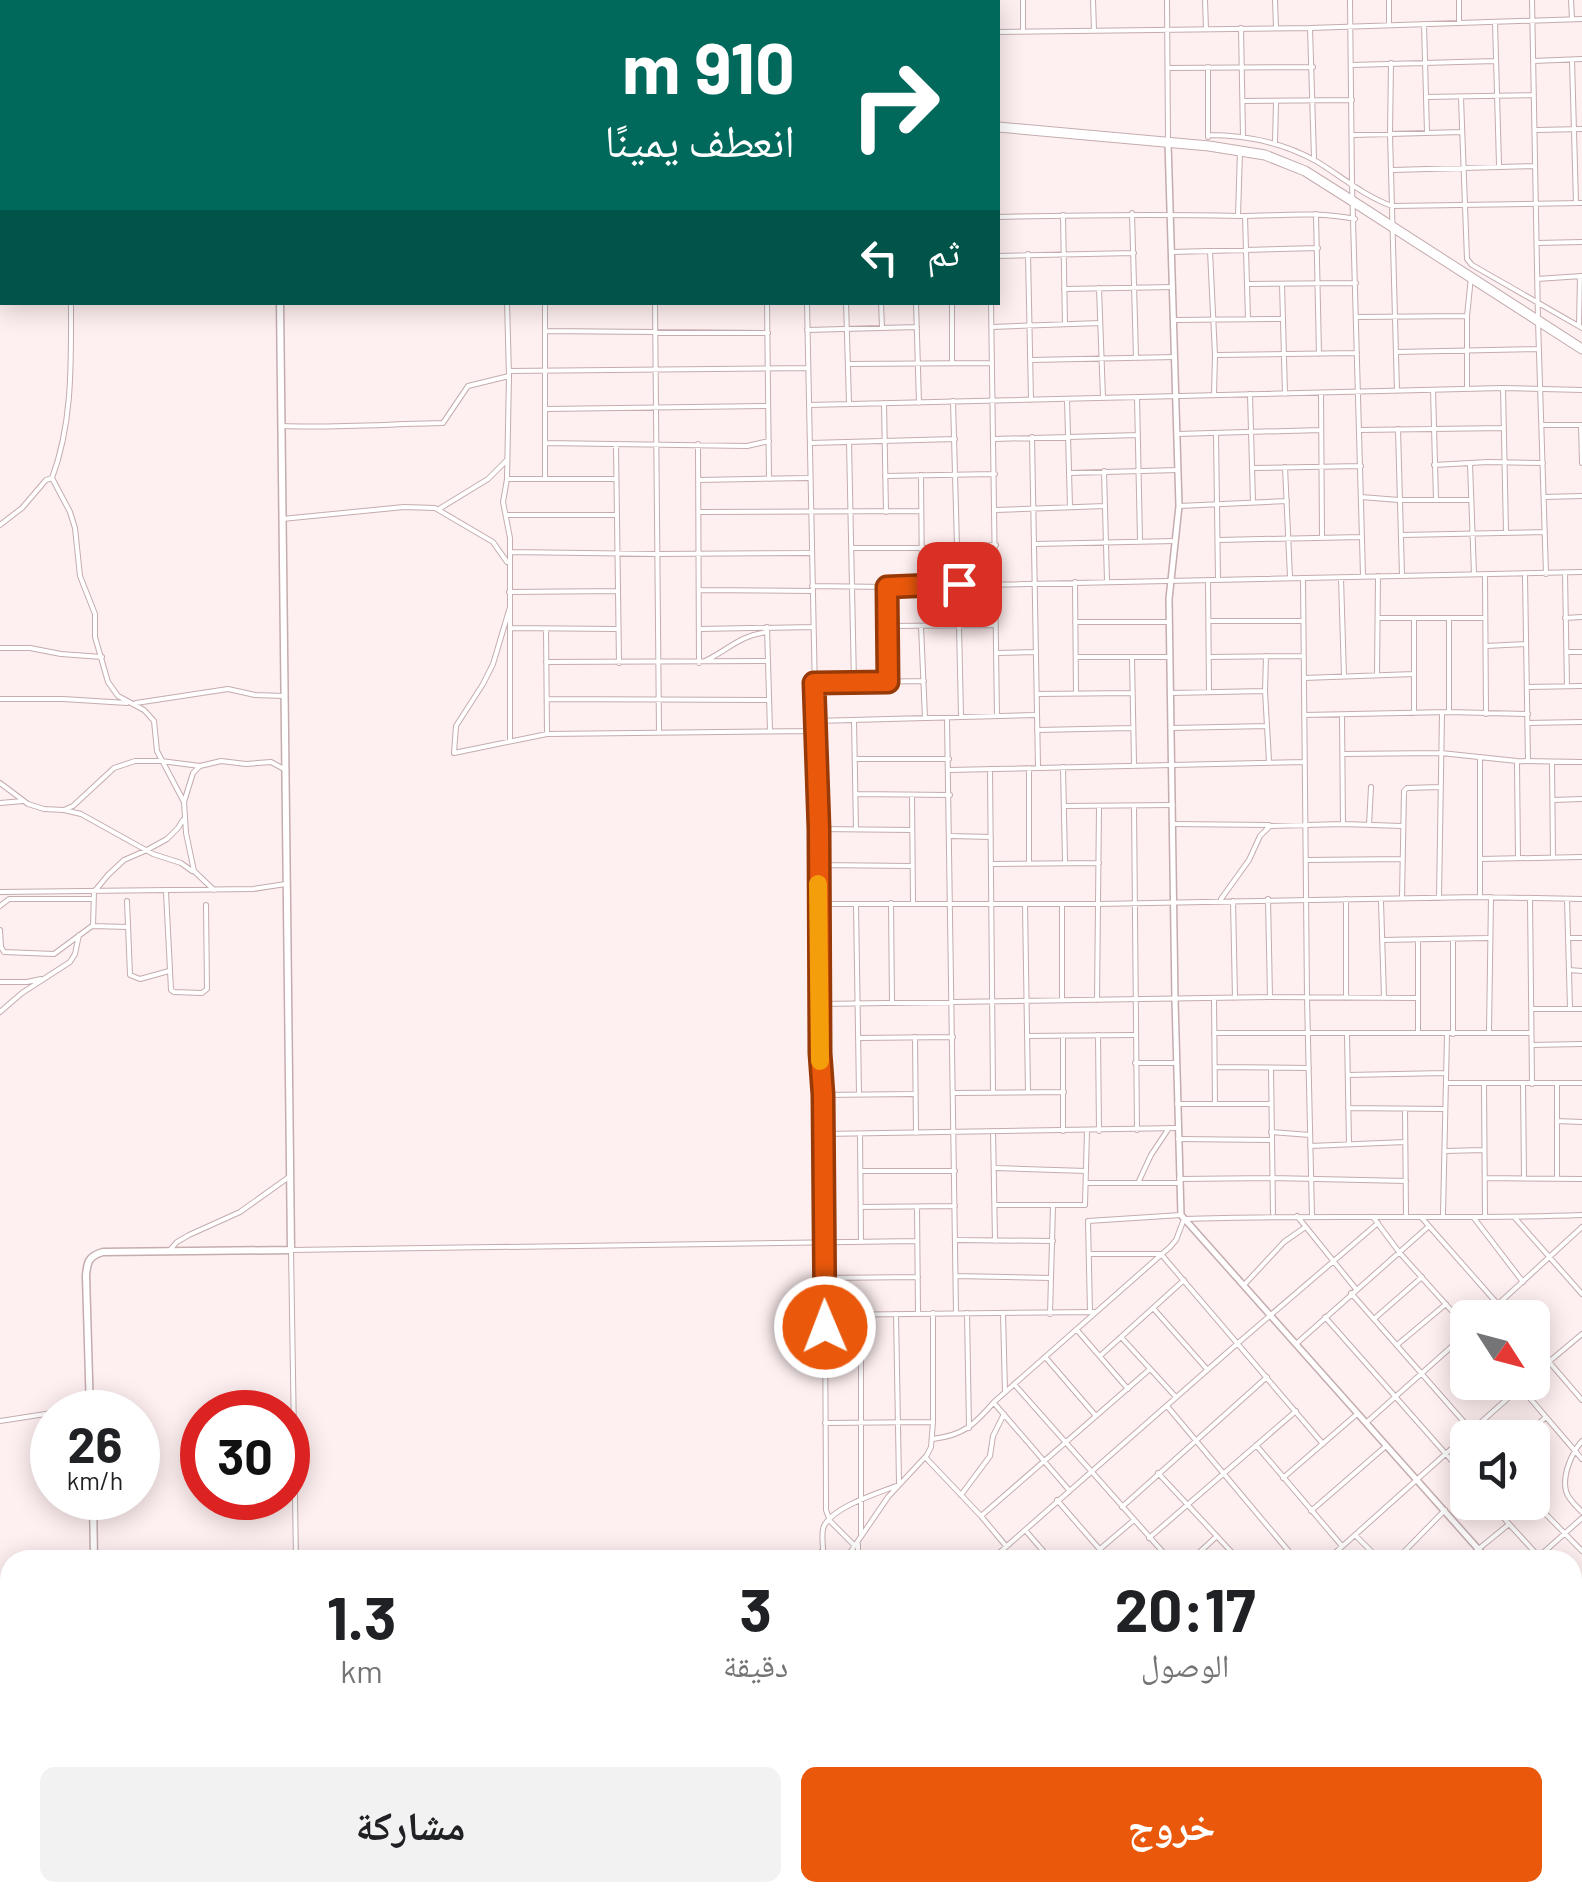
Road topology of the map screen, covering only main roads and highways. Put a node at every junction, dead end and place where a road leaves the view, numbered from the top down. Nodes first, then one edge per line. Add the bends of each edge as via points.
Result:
1 (1000, 126) edge
2 (280, 305) edge
3 (1582, 349) edge
4 (89, 1390) edge
5 (93, 1520) edge
6 (94, 1550) edge

1 - 3 highway via 1208,141 1288,163
2 - 4 main road via 290,1250 103,1252 89,1259
5 - 6 main road

